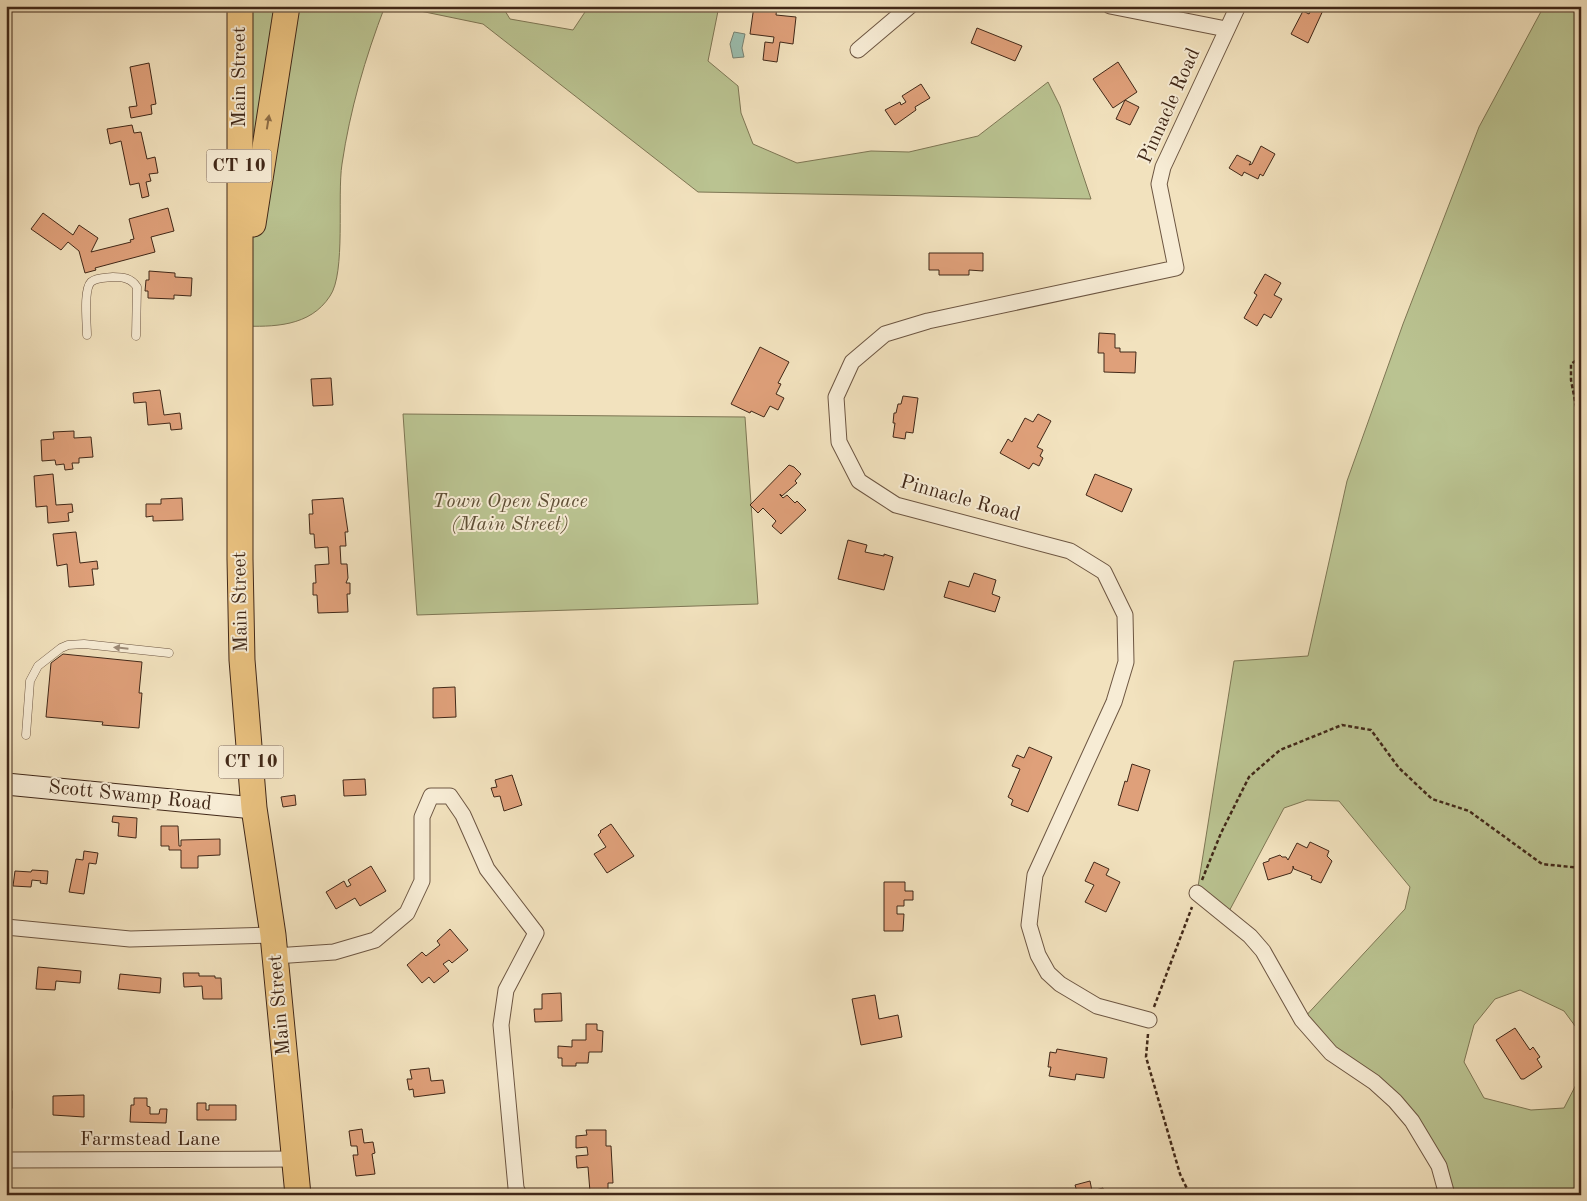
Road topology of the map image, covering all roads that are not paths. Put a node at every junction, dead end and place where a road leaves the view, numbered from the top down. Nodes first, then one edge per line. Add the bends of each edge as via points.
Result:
1 (240, 6) edge
2 (287, 6) edge
3 (910, 6) edge
4 (1110, 6) edge
5 (1238, 6) edge
6 (1226, 29) junction
7 (858, 50) dead end
8 (241, 326) junction
9 (87, 335) dead end
10 (136, 336) dead end
11 (169, 653) dead end
12 (26, 735) dead end
13 (6, 784) edge
14 (254, 808) junction
15 (1197, 894) road end
16 (6, 927) edge
17 (274, 946) junction
18 (1149, 1020) road end
19 (295, 1159) junction
20 (6, 1160) edge
21 (298, 1195) edge
22 (518, 1195) edge
23 (1447, 1195) edge

1 - 8 highway, Main Street / CT 10
8 -> 2 highway via 254,212
3 - 7 street
4 - 6 street
5 - 6 street, Pinnacle Road
6 - 18 street, Pinnacle Road via 1163,167 1159,184 1176,268 928,321 885,334 852,362 836,397 839,442 859,482 896,505 1070,550 1104,572 1125,615 1126,662 1114,702 1035,875 1029,925 1038,955 1048,973 1060,984 1097,1006
8 - 14 highway, Main Street / CT 10 via 240,616
9 - 10 lane via 86,289 100,278 123,277 133,281 137,287
11 -> 12 lane via 84,644 60,648 38,666 30,681
13 - 14 main road, Scott Swamp Road
14 - 17 highway, Main Street / CT 10
15 - 23 street via 1250,936 1263,951 1302,1020 1331,1052 1396,1101 1439,1166
16 - 17 street via 130,939
17 - 19 highway, Main Street / CT 10
17 - 22 street via 334,952 374,940 407,913 422,880 422,817 431,796 450,796 463,815 487,869 536,932 506,990 501,1025
19 - 20 street, Farmstead Lane
19 - 21 highway, Main Street / CT 10

